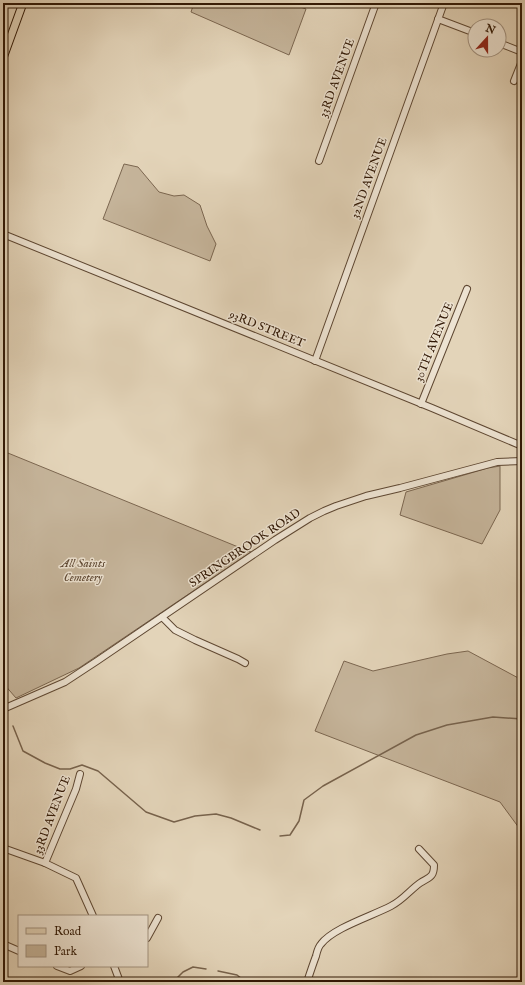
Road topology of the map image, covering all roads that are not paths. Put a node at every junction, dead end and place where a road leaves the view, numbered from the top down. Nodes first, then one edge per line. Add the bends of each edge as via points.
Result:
1 (23, 3) edge
2 (376, 3) edge
3 (444, 3) edge
4 (438, 19) junction
5 (467, 30) edge
6 (507, 46) edge
7 (522, 52) edge
8 (3, 58) edge
9 (522, 61) edge
10 (514, 81) dead end
11 (319, 161) dead end
12 (3, 234) edge
13 (467, 289) dead end
14 (315, 361) junction
15 (421, 404) junction
16 (522, 446) edge
17 (522, 461) edge
18 (162, 617) junction
19 (245, 663) dead end
20 (3, 709) edge
21 (80, 774) dead end
22 (3, 848) edge
23 (419, 849) dead end
24 (45, 863) junction
25 (93, 915) edge
26 (158, 918) dead end
27 (148, 936) edge
28 (3, 944) edge
29 (18, 951) edge
30 (60, 967) edge
31 (79, 967) edge
32 (114, 967) edge
33 (120, 982) edge
34 (307, 982) edge

1 - 8 main road
2 - 11 street, 33RD AVENUE
3 - 4 street, 32ND AVENUE
4 - 5 street
4 - 14 street, 32ND AVENUE
6 - 7 street
9 - 10 street
12 - 14 street, 93RD STREET
13 - 15 street, 30TH AVENUE
14 - 15 street, 93RD STREET
15 - 16 street, 93RD STREET
17 - 18 street, SPRINGBROOK ROAD via 480,466 366,496 324,510
18 - 19 street via 175,630
18 - 20 street, SPRINGBROOK ROAD via 65,682
21 - 24 street, 33RD AVENUE
22 - 24 street
23 - 34 street via 434,865 432,876 393,905 330,936 320,945
24 - 25 street via 76,878
26 - 27 street
28 - 29 street
30 - 31 street via 70,971
32 - 33 street

